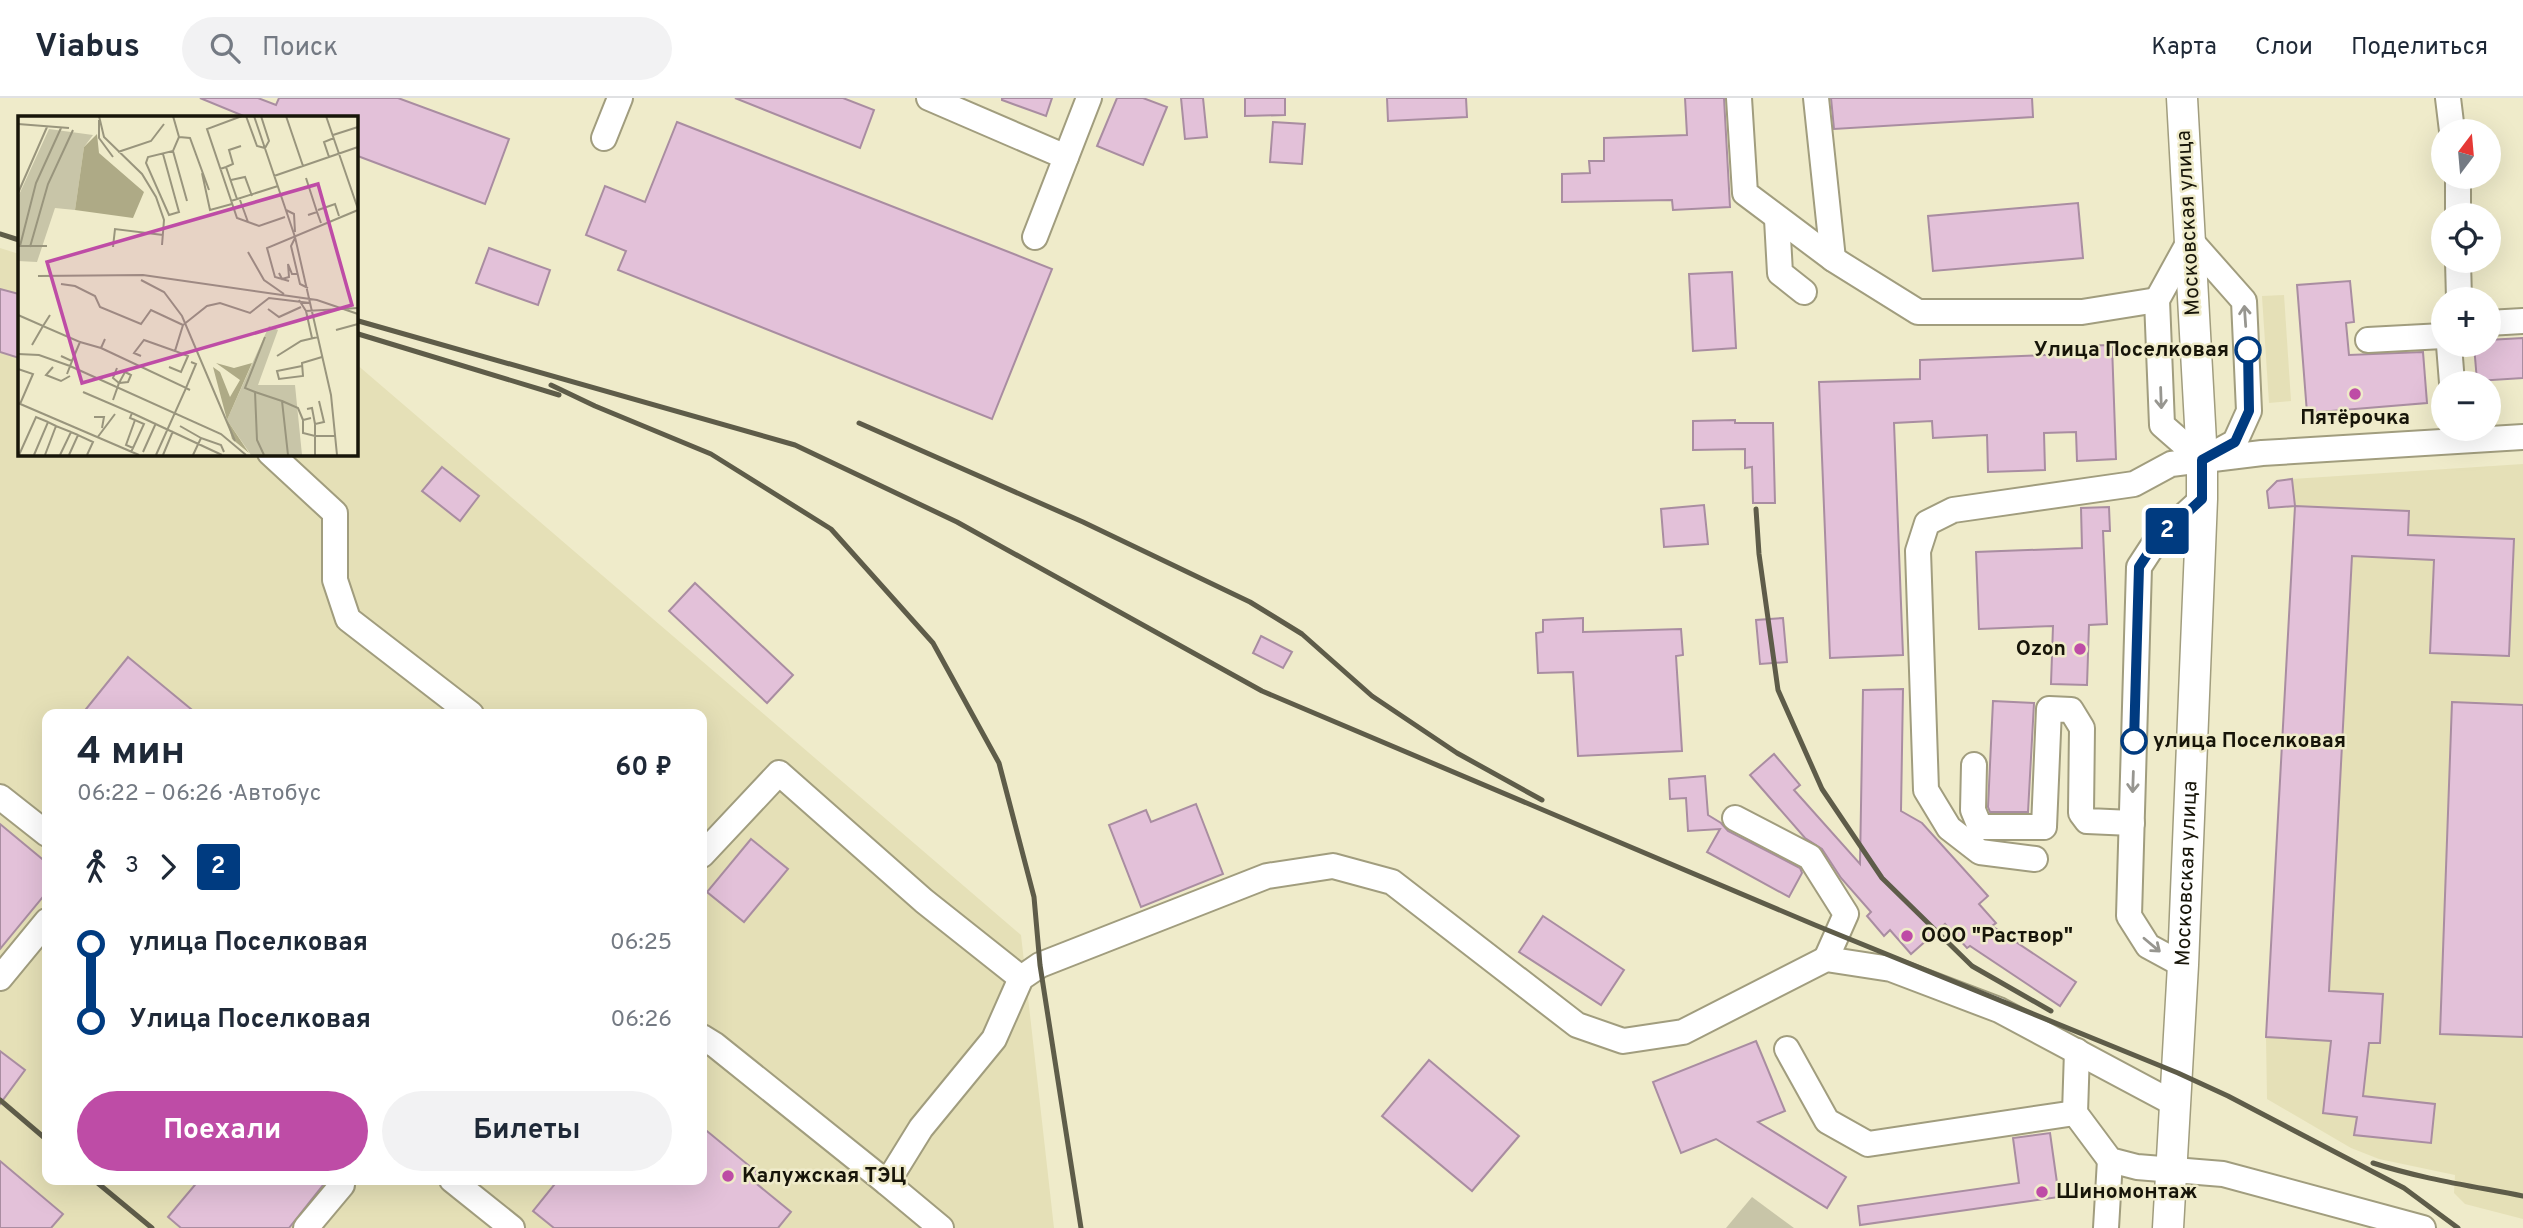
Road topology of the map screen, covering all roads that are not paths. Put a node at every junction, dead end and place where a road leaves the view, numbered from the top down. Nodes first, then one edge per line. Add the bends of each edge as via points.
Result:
1 (620, 98) edge
2 (929, 98) edge
3 (1089, 98) edge
4 (1739, 98) edge
5 (1816, 98) edge
6 (2182, 98) edge
7 (2448, 98) edge
8 (2451, 119) edge
9 (604, 138) dead end
10 (1066, 157) junction
11 (1777, 219) junction
12 (1035, 237) dead end
13 (2190, 240) junction
14 (1833, 259) junction
15 (1804, 292) dead end
16 (2157, 300) junction
17 (2523, 321) edge
18 (2501, 322) edge
19 (2431, 337) edge
20 (2368, 340) dead end
21 (2501, 436) edge
22 (2431, 437) edge
23 (2523, 437) edge
24 (272, 455) edge
25 (2202, 460) junction
26 (2202, 499) junction
27 (465, 709) edge
28 (1974, 765) dead end
29 (0, 797) edge
30 (1735, 818) dead end
31 (2132, 823) junction
32 (42, 830) edge
33 (707, 850) edge
34 (2035, 859) dead end
35 (42, 927) edge
36 (1826, 960) junction
37 (2183, 965) junction
38 (0, 978) edge
39 (1021, 978) junction
40 (707, 1041) edge
41 (1787, 1049) dead end
42 (2077, 1051) junction
43 (2175, 1104) junction
44 (2075, 1113) junction
45 (2110, 1160) junction
46 (2170, 1170) junction
47 (887, 1183) junction
48 (342, 1185) dead end
49 (458, 1185) edge
50 (306, 1228) edge
51 (512, 1228) edge
52 (941, 1228) edge
53 (2106, 1228) edge
54 (2168, 1228) edge
55 (2423, 1228) edge

1 - 9 street
2 - 10 street
3 - 10 street
4 - 11 street via 1745,193
5 - 14 street
6 - 13 main road, Московская улица
7 - 8 street
10 - 12 street
11 - 14 street
11 - 15 street via 1780,273
13 - 16 street
13 - 25 main road, Московская улица
25 -> 13 street via 2235,442 2249,411 2248,350 2244,301
14 - 16 street via 1918,312 2082,312
16 -> 25 street via 2162,425
17 - 18 street
19 - 20 street
21 - 23 street
22 - 25 street
24 - 27 street via 335,513 335,580 348,618
25 - 26 main road, Московская улица
25 - 34 street via 2171,464 2134,484 1954,510 1927,523 1918,551 1926,790 1949,828 1980,852
26 -> 31 street via 2156,541 2139,567
26 - 37 main road, Московская улица
28 - 31 street via 1973,810 1980,827 2044,827 2049,709 2071,710 2082,728 2081,813 2087,821
29 - 32 street
30 - 36 street via 1810,858 1846,914
31 -> 37 street via 2129,916 2148,946
33 - 39 street via 779,774 924,901
35 - 38 street
36 - 39 street via 1684,1032 1623,1041 1577,1025 1392,882 1333,866 1267,876 1040,965
36 - 42 street via 1891,969 1999,1010
37 - 43 main road, Московская улица
39 - 47 street via 994,1039 921,1128
40 - 47 street
41 - 44 street via 1827,1121 1868,1144
42 - 43 street
42 - 44 street
43 - 46 main road, Московская улица
44 - 45 street
45 - 46 street
45 - 53 street
46 - 54 main road, Московская улица
46 - 55 street via 2223,1174
47 - 52 street
48 - 50 street
49 - 51 street

